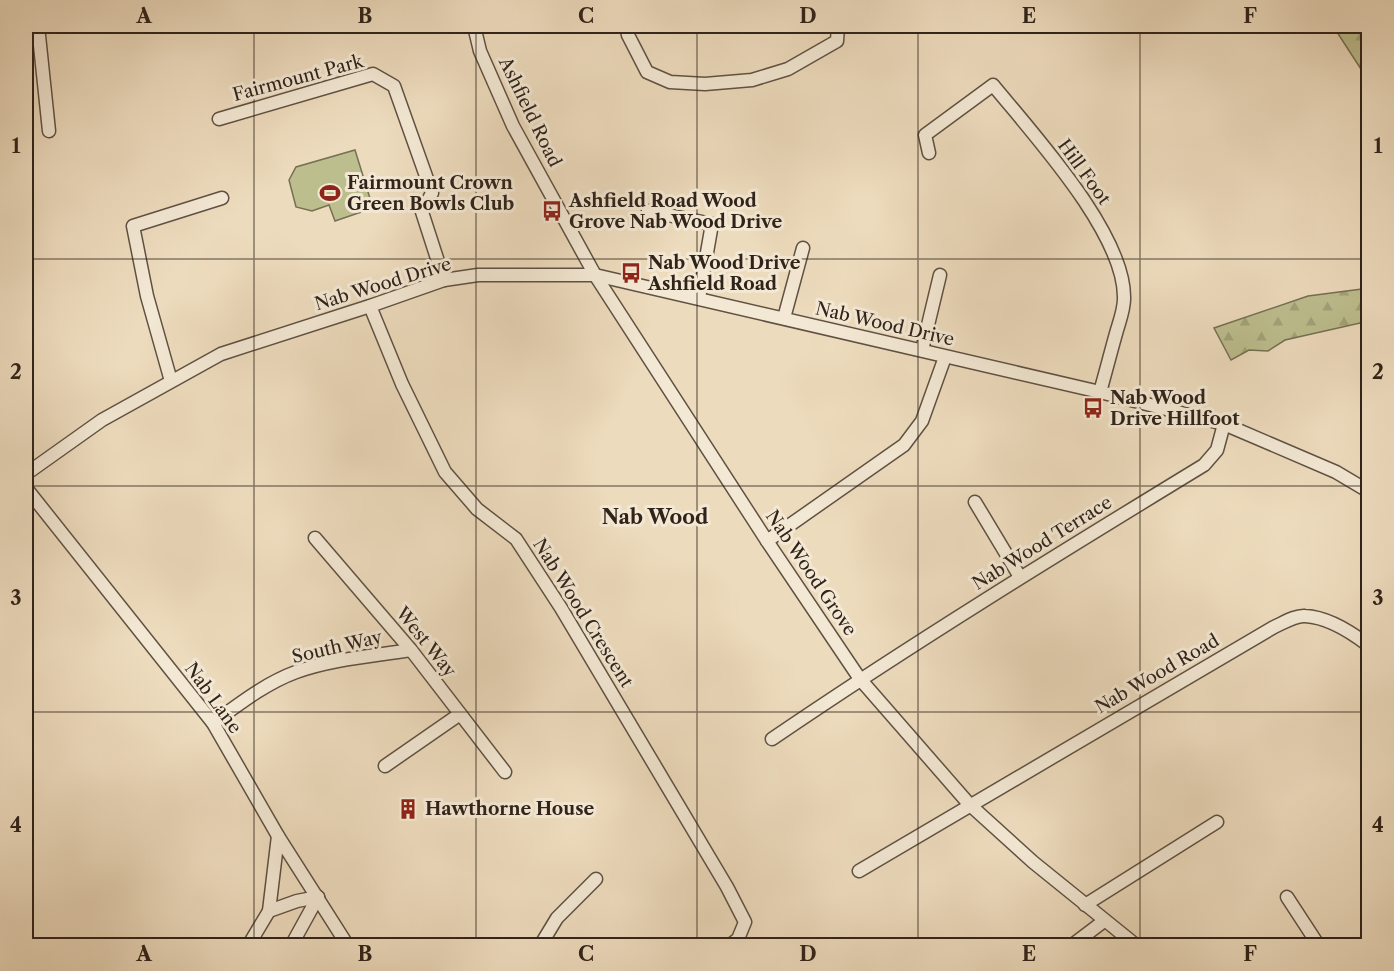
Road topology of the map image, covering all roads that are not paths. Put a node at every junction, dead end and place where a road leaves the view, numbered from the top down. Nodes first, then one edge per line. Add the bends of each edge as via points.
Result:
1 (38, 26) edge
2 (474, 26) edge
3 (626, 26) edge
4 (838, 26) edge
5 (219, 119) dead end
6 (49, 130) dead end
7 (929, 153) dead end
8 (222, 198) dead end
9 (648, 211) dead end
10 (803, 248) dead end
11 (596, 275) junction
12 (940, 275) dead end
13 (444, 280) junction
14 (699, 298) junction
15 (370, 306) junction
16 (784, 318) junction
17 (922, 350) junction
18 (945, 357) junction
19 (171, 381) junction
20 (1100, 392) junction
21 (1224, 424) junction
22 (26, 474) edge
23 (26, 488) edge
24 (1368, 491) edge
25 (975, 501) dead end
26 (315, 538) dead end
27 (767, 541) junction
28 (1020, 577) junction
29 (1368, 645) edge
30 (411, 650) junction
31 (860, 679) junction
32 (460, 714) junction
33 (213, 723) junction
34 (772, 739) dead end
35 (385, 766) dead end
36 (505, 772) dead end
37 (969, 804) junction
38 (1217, 822) dead end
39 (278, 836) junction
40 (859, 870) dead end
41 (596, 879) dead end
42 (318, 897) junction
43 (1287, 897) dead end
44 (1085, 905) junction
45 (269, 911) junction
46 (1104, 921) junction
47 (248, 945) edge
48 (291, 945) edge
49 (348, 945) edge
50 (540, 945) edge
51 (729, 945) edge
52 (1071, 945) edge
53 (1137, 945) edge
54 (1318, 945) edge

1 - 6 street
2 - 11 street, Ashfield Road via 480,51 513,126
3 - 4 street via 647,72 670,82 705,84 752,80 788,69 837,41
5 - 13 street, Fairmount Park via 373,74 394,86 432,193 422,212
7 - 20 street, Hill Foot via 925,135 993,85 1070,181 1106,234 1124,282 1125,303
8 - 19 street via 134,226 147,296
9 - 14 street via 712,224
10 - 16 street
11 - 13 street, Nab Wood Drive via 478,275
11 - 14 street, Nab Wood Drive
11 - 27 street, Nab Wood Grove
12 - 17 street
13 - 15 street, Nab Wood Drive
14 - 16 street, Nab Wood Drive
15 - 19 street, Nab Wood Drive via 221,354
15 - 51 street, Nab Wood Crescent via 445,472 477,509 516,539 728,887 745,922 738,939
16 - 17 street, Nab Wood Drive
17 - 18 street, Nab Wood Drive
18 - 20 street, Nab Wood Drive
18 - 27 street via 922,421 904,445
19 - 22 street, Nab Wood Drive via 102,420
20 - 21 street, Nab Wood Drive
21 - 24 street, Nab Wood Drive via 1336,472
21 - 28 street, Nab Wood Terrace via 1217,450 1204,465
23 - 33 street, Nab Lane
25 - 28 street
26 - 30 street, West Way
27 - 31 street, Nab Wood Grove
28 - 31 street, Nab Wood Terrace
29 - 37 street, Nab Wood Road via 1352,632 1303,616 1274,627
30 - 32 street, West Way
30 - 33 street, South Way via 297,672 257,691
31 - 34 street, Nab Wood Terrace
31 - 37 street, Nab Wood Grove
32 - 35 street
32 - 36 street, West Way
33 - 39 street, Nab Lane
37 - 40 street, Nab Wood Road
37 - 44 street, Nab Wood Grove
38 - 44 street
39 - 42 street, Nab Lane
39 - 45 street
41 - 50 street via 557,918
42 - 45 street
42 - 48 street
42 - 49 street, Nab Lane
43 - 54 street
44 - 46 street, Nab Wood Grove
45 - 47 street
46 - 52 street
46 - 53 street, Nab Wood Grove

